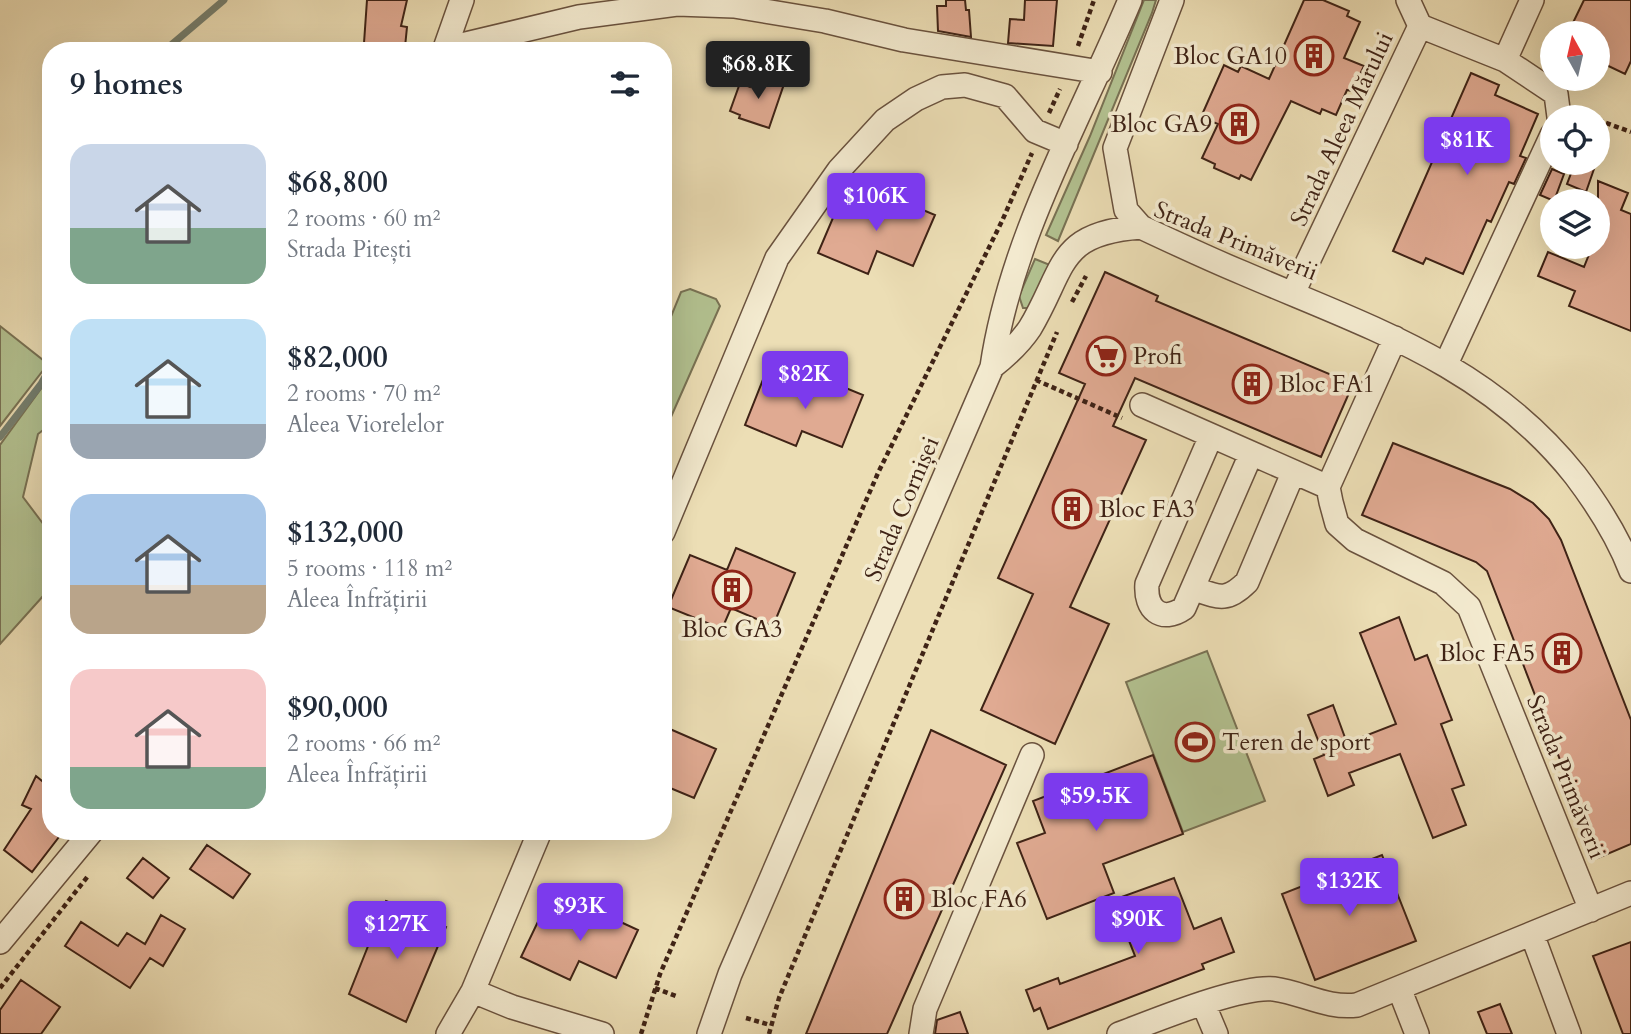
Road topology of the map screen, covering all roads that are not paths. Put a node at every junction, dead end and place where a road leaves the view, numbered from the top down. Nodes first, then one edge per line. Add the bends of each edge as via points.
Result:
1 (462, 0) edge
2 (1130, 0) edge
3 (1172, 0) edge
4 (1408, 0) edge
5 (1532, 0) edge
6 (1420, 26) junction
7 (447, 42) edge
8 (477, 42) edge
9 (1505, 60) junction
10 (1100, 72) junction
11 (1557, 105) edge
12 (1066, 144) junction
13 (1540, 161) edge
14 (1141, 227) junction
15 (1293, 293) junction
16 (1395, 338) junction
17 (1447, 363) junction
18 (992, 367) junction
19 (1142, 405) road end
20 (1211, 436) junction
21 (1251, 454) junction
22 (1293, 472) junction
23 (1328, 488) junction
24 (672, 510) edge
25 (1630, 564) edge
26 (1193, 588) junction
27 (1032, 755) dead end
28 (85, 840) edge
29 (536, 840) edge
30 (1631, 893) edge
31 (1591, 910) junction
32 (1532, 934) junction
33 (0, 942) edge
34 (1399, 988) junction
35 (473, 991) junction
36 (1203, 1003) junction
37 (449, 1034) edge
38 (602, 1034) edge
39 (709, 1034) edge
40 (921, 1034) edge
41 (1119, 1034) edge
42 (1216, 1034) edge
43 (1417, 1034) edge
44 (1569, 1034) edge

1 - 7 street
2 - 10 street, Strada Cornișei
3 - 14 street via 1115,148 1126,210
4 - 6 street, Strada Aleea Mărului
5 - 9 street
6 - 9 street, Strada Aleea Mărului
6 - 15 street, Strada Aleea Mărului
8 - 10 street via 579,17 677,4 711,5 825,21 904,40
9 - 11 street, Strada Aleea Mărului via 1556,94
10 - 12 street, Strada Cornișei
12 - 18 street, Strada Cornișei via 1009,290
12 - 24 street via 1040,134 1005,96 965,85 942,87 885,120 839,170 777,258
13 - 17 street
14 - 15 street, Strada Primăverii
14 - 18 street, Strada Primăverii via 1115,229 1073,248 1029,328
15 - 16 street, Strada Primăverii
16 - 17 street, Strada Primăverii
16 - 23 street
17 - 25 street, Strada Primăverii via 1506,405 1561,458 1596,503
18 - 39 street, Strada Cornișei via 730,974
19 - 20 street
20 - 21 street
20 - 26 street via 1147,584 1146,598 1151,610 1174,615 1184,608
21 - 22 street
21 - 26 street
22 - 23 street
22 - 26 street via 1247,582 1233,595 1219,597
23 - 31 street, Strada Primăverii via 1338,524 1355,540 1443,583 1469,607
27 - 40 street via 925,1009
28 - 33 street
29 - 35 street
30 - 31 street
31 - 32 street
32 - 34 street
32 - 44 street
34 - 36 street via 1342,1007 1274,989
34 - 43 street
35 - 37 street
35 - 38 street
36 - 41 street
36 - 42 street

